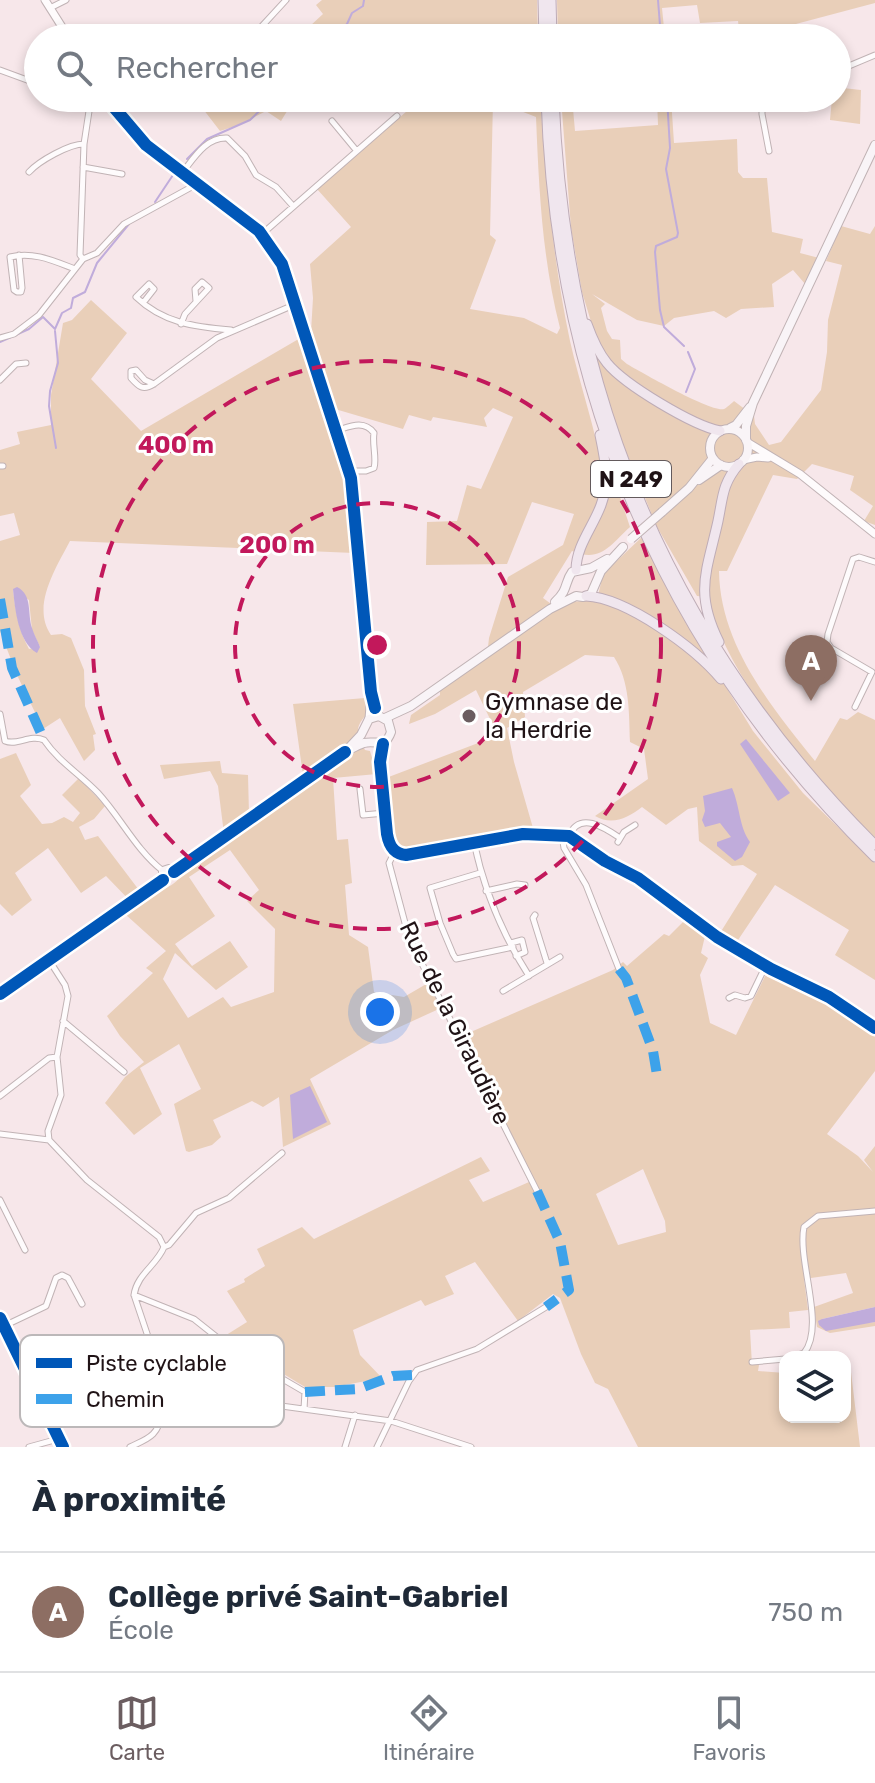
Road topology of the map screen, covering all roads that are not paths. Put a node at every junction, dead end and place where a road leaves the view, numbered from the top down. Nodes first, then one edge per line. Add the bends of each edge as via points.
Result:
1 (45, 0) edge
2 (66, 0) edge
3 (286, 0) edge
4 (543, 0) edge
5 (551, 0) edge
6 (50, 8) junction
7 (60, 24) edge
8 (264, 24) edge
9 (544, 24) edge
10 (552, 24) edge
11 (875, 55) edge
12 (851, 65) edge
13 (0, 70) edge
14 (24, 79) edge
15 (91, 112) edge
16 (117, 112) edge
17 (122, 112) edge
18 (547, 112) edge
19 (555, 112) edge
20 (762, 112) edge
21 (397, 116) dead end
22 (124, 121) junction
23 (332, 121) dead end
24 (84, 144) junction
25 (875, 145) edge
26 (356, 150) junction
27 (769, 151) dead end
28 (83, 167) junction
29 (29, 172) dead end
30 (182, 173) junction
31 (122, 174) dead end
32 (197, 184) junction
33 (293, 206) junction
34 (262, 234) junction
35 (19, 255) junction
36 (83, 259) junction
37 (570, 267) junction
38 (75, 269) junction
39 (196, 301) dead end
40 (143, 303) dead end
41 (296, 304) junction
42 (181, 324) junction
43 (215, 329) junction
44 (232, 330) junction
45 (0, 338) edge
46 (217, 338) junction
47 (26, 363) dead end
48 (0, 380) edge
49 (154, 384) junction
50 (753, 403) junction
51 (597, 412) junction
52 (338, 430) junction
53 (724, 430) junction
54 (747, 441) junction
55 (713, 458) junction
56 (772, 459) junction
57 (741, 462) junction
58 (721, 465) junction
59 (350, 471) junction
60 (689, 488) junction
61 (873, 531) edge
62 (623, 547) junction
63 (875, 562) edge
64 (580, 570) junction
65 (595, 581) junction
66 (568, 587) junction
67 (581, 596) junction
68 (550, 609) junction
69 (733, 674) junction
70 (371, 692) junction
71 (411, 706) junction
72 (855, 707) dead end
73 (749, 712) junction
74 (0, 714) edge
75 (382, 717) junction
76 (369, 719) junction
77 (391, 728) junction
78 (1, 730) edge
79 (363, 732) junction
80 (375, 743) junction
81 (345, 752) junction
82 (360, 789) dead end
83 (385, 813) junction
84 (635, 825) dead end
85 (566, 836) junction
86 (474, 842) junction
87 (875, 845) edge
88 (395, 851) junction
89 (875, 857) edge
90 (480, 873) junction
91 (163, 875) junction
92 (525, 885) dead end
93 (486, 891) junction
94 (535, 915) dead end
95 (512, 945) junction
96 (516, 956) junction
97 (560, 957) dead end
98 (49, 960) junction
99 (548, 964) junction
100 (766, 965) junction
101 (619, 969) dead end
102 (529, 976) junction
103 (503, 991) dead end
104 (0, 994) edge
105 (729, 998) dead end
106 (63, 1021) junction
107 (875, 1028) edge
108 (57, 1057) junction
109 (124, 1072) dead end
110 (0, 1096) edge
111 (0, 1134) edge
112 (49, 1140) junction
113 (282, 1153) dead end
114 (537, 1191) dead end
115 (0, 1200) edge
116 (875, 1211) edge
117 (164, 1247) junction
118 (25, 1250) dead end
119 (134, 1295) junction
120 (82, 1304) dead end
121 (546, 1307) dead end
122 (2, 1322) edge
123 (147, 1335) edge
124 (214, 1335) edge
125 (805, 1351) edge
126 (20, 1360) edge
127 (779, 1360) edge
128 (752, 1362) dead end
129 (284, 1380) edge
130 (284, 1406) edge
131 (304, 1409) junction
132 (355, 1415) junction
133 (391, 1421) junction
134 (52, 1427) edge
135 (157, 1427) edge
136 (58, 1439) junction
137 (29, 1447) edge
138 (63, 1447) edge
139 (130, 1447) edge
140 (345, 1447) edge
141 (377, 1447) edge
142 (471, 1447) edge

1 - 6 street
2 - 6 street
3 - 8 street
4 - 9 highway
5 - 10 highway
6 - 7 street
11 - 12 street
13 - 14 street
15 - 24 street
16 - 22 street
17 - 22 street
18 - 51 highway, N 249 via 562,269
19 - 37 highway, N 249
20 - 27 street
21 - 26 street
22 - 30 street
23 - 26 street
24 - 28 street
24 - 29 street
25 - 50 main road
26 - 33 street
28 - 31 street
28 - 36 street
30 - 32 street
30 - 33 street via 209,143 227,138 256,175
32 - 34 street
32 - 36 street via 134,217 97,253
33 - 34 street
34 - 41 street via 281,260
35 - 35 street via 10,257 17,292 22,288
35 - 38 street
36 - 38 street
37 - 53 highway via 590,333 607,363 637,388 699,424
37 - 69 highway, N 249 via 595,377 629,475 678,582
38 - 45 street via 39,315
39 - 42 street
40 - 42 street
41 - 44 street
41 - 52 street
42 - 43 street
43 - 44 street
43 - 46 street
44 - 46 street
46 - 49 street
47 - 48 street via 16,364
49 - 49 street via 136,370 131,371 140,388
50 - 53 main road via 736,425
50 - 54 main road
51 - 64 highway via 606,490 582,542
51 - 73 highway, N 249 via 655,555 694,628
52 - 59 street
52 - 59 street via 356,424 374,433 374,468
53 - 54 main road via 739,432
53 - 55 main road via 711,442
54 - 56 street
54 - 57 main road
55 - 58 main road
55 - 60 main road
56 - 57 street
56 - 61 street via 800,474
57 - 58 main road
57 - 69 highway via 725,483 704,582 709,618
58 - 60 main road
59 - 70 street
60 - 62 main road, bridge
62 - 64 main road
62 - 65 main road
63 - 72 street via 853,559 828,634 831,648 872,672
64 - 65 main road
64 - 66 main road via 570,575
65 - 67 main road via 594,590
66 - 67 main road
66 - 68 main road
67 - 68 main road
67 - 73 highway via 609,600 681,641
68 - 71 main road
69 - 87 highway, N 249 via 802,767
70 - 75 street
70 - 76 street
71 - 75 main road
71 - 77 main road
73 - 89 highway, N 249
74 - 78 street
75 - 76 main road
75 - 77 main road
76 - 79 main road
77 - 80 main road via 390,736
78 - 91 street via 7,743 44,740 98,793
79 - 80 main road
79 - 81 main road
80 - 81 main road
80 - 83 street, Rue de la Giraudière
81 - 91 main road
82 - 83 street via 363,815
83 - 88 street, Rue de la Giraudière via 388,842
84 - 85 street via 619,840 600,824 579,823
85 - 86 street via 535,833
85 - 100 street
85 - 101 street via 564,848 586,885
86 - 88 street via 406,855
86 - 90 street
88 - 114 street, Rue de la Giraudière via 389,863 409,938
90 - 93 street
90 - 95 street via 430,888 453,954 456,959
91 - 98 main road
92 - 93 street
93 - 95 street
94 - 99 street
95 - 96 street
95 - 96 street via 522,940 525,952
96 - 102 street
97 - 99 street
98 - 104 main road
98 - 106 street via 67,990
99 - 102 street
100 - 105 street via 751,996
100 - 107 street via 814,988
102 - 103 street
106 - 108 street
106 - 109 street
108 - 110 street
108 - 112 street via 61,1095
111 - 112 street
112 - 117 street
113 - 117 street via 229,1198 196,1213
115 - 118 street
116 - 125 street via 818,1216 804,1227 801,1241 811,1317
117 - 119 street via 138,1281
119 - 123 street
119 - 124 street via 194,1319
120 - 122 street via 62,1275 46,1306
121 - 133 street via 477,1349 417,1370
122 - 126 street
127 - 128 street
129 - 131 street via 305,1392
130 - 131 street
131 - 132 street
132 - 133 street
132 - 140 street
133 - 141 street
133 - 142 street
134 - 136 street
135 - 139 street
136 - 137 street
136 - 138 street

